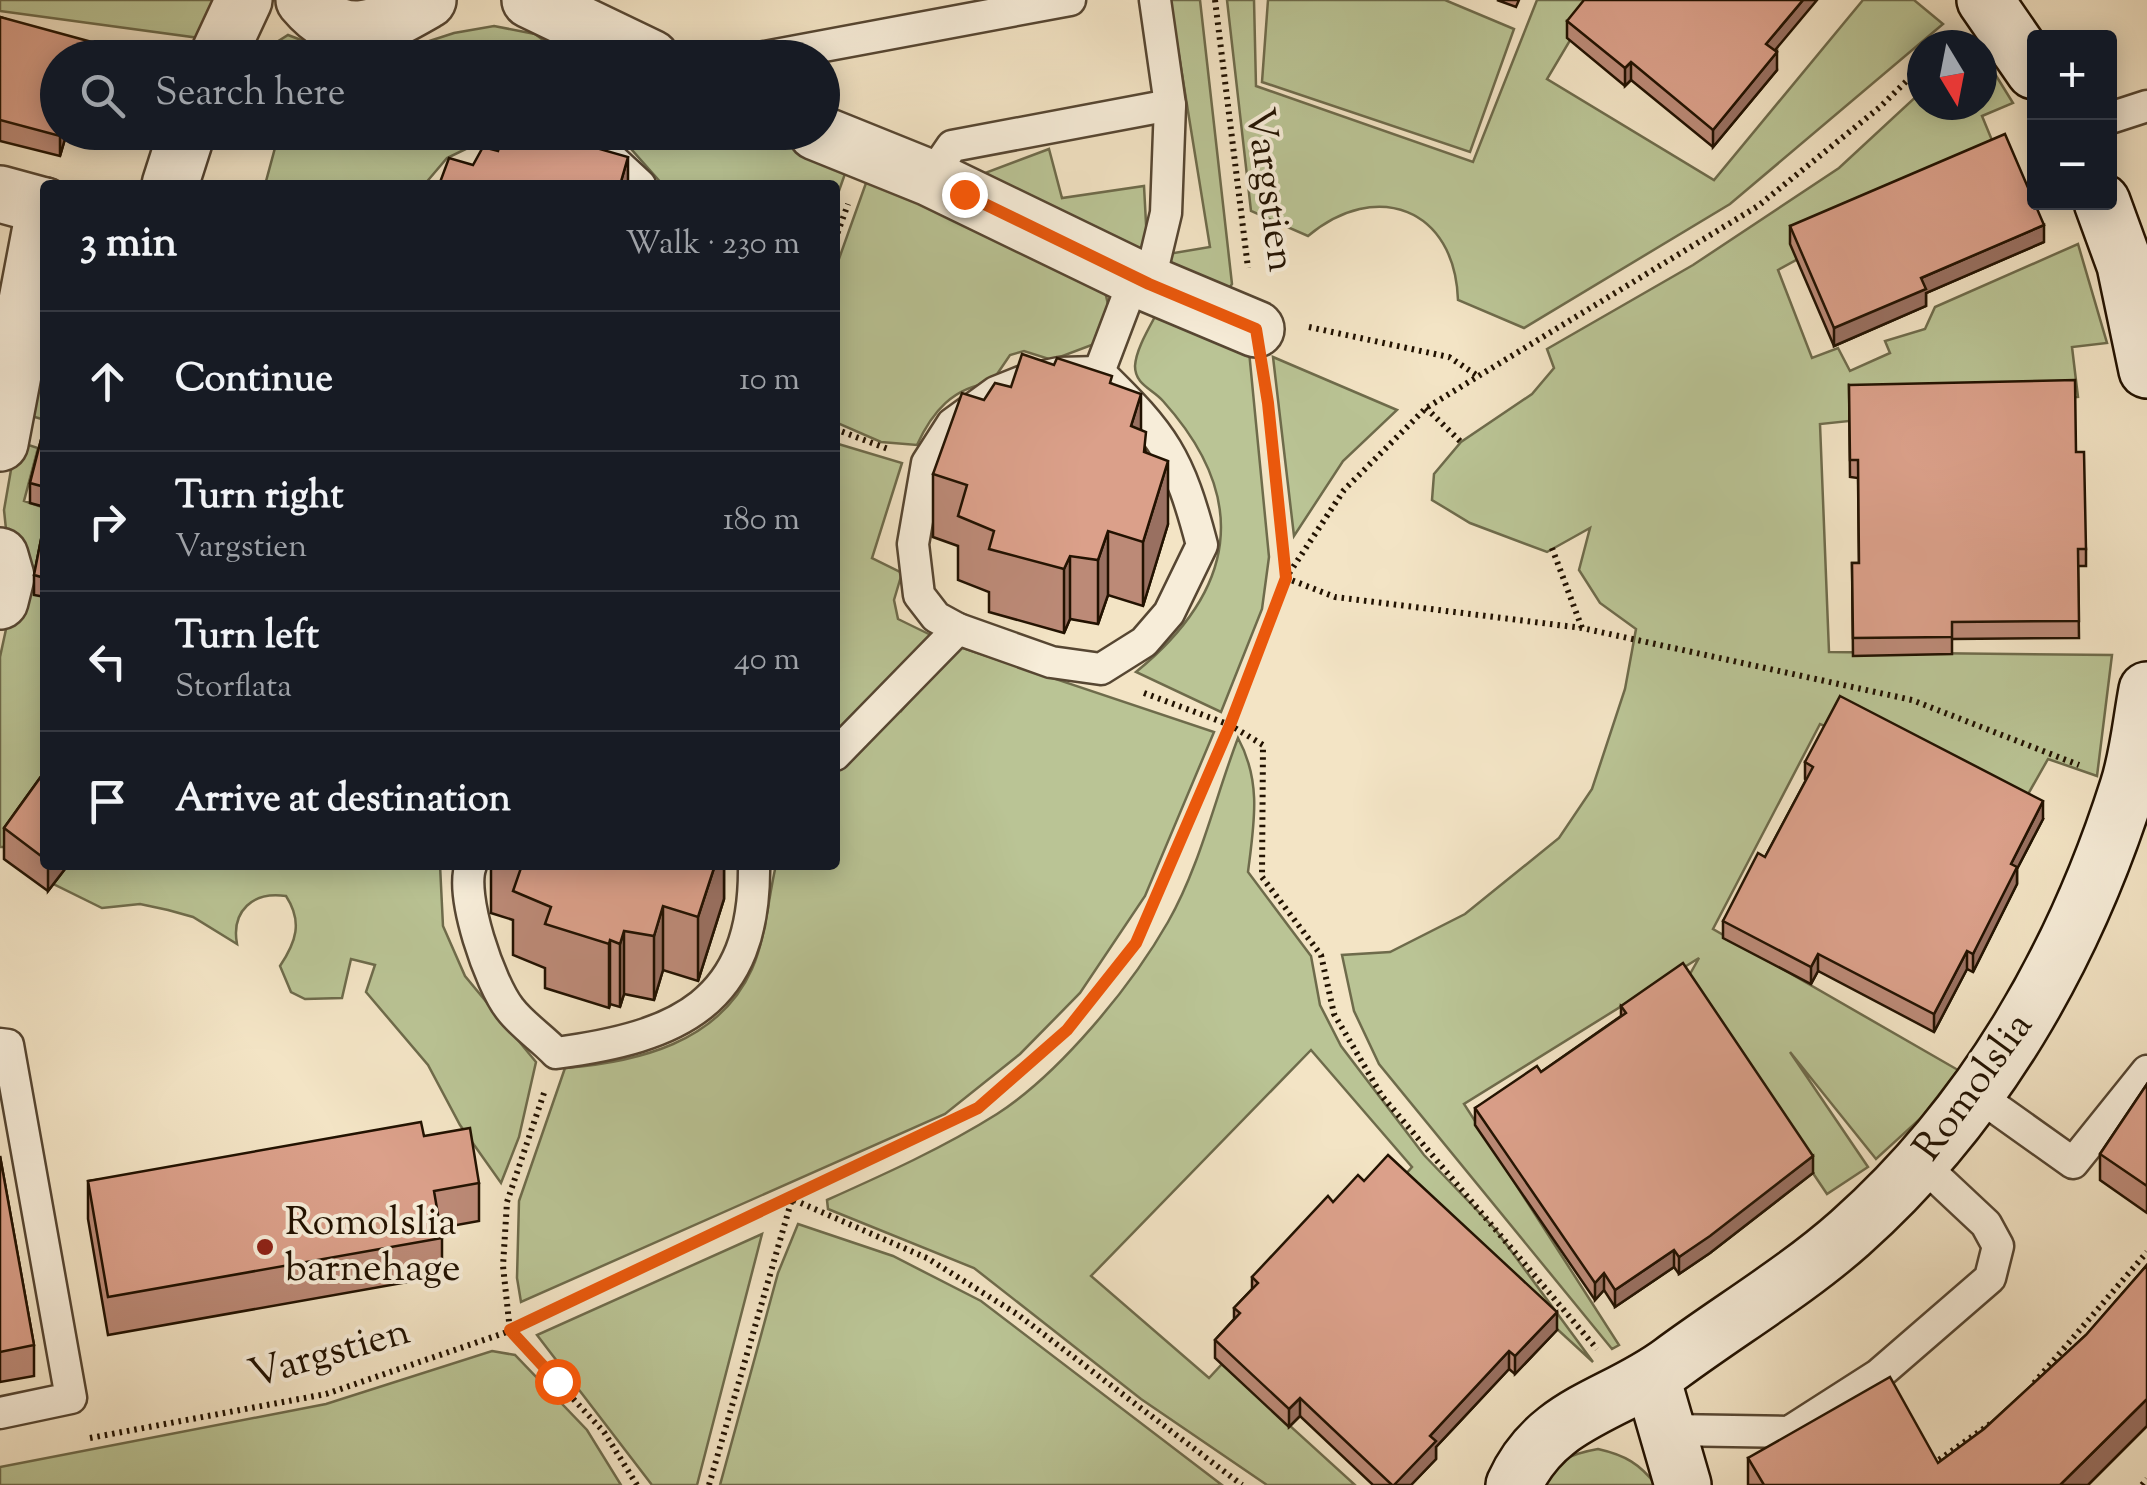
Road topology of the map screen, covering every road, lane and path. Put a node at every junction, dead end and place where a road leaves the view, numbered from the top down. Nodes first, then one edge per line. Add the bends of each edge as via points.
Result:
1 (244, 0) edge
2 (304, 0) edge
3 (428, 0) edge
4 (1070, 0) edge
5 (1155, 0) edge
6 (1215, 0) edge
7 (1985, 0) edge
8 (536, 1) edge
9 (225, 40) edge
10 (608, 40) edge
11 (840, 43) edge
12 (2027, 61) edge
13 (1907, 81) edge
14 (1170, 105) junction
15 (2147, 106) edge
16 (2117, 116) edge
17 (840, 142) edge
18 (181, 150) edge
19 (596, 150) edge
20 (930, 178) junction
21 (172, 180) edge
22 (635, 180) edge
23 (0, 194) edge
24 (40, 205) edge
25 (2105, 210) edge
26 (40, 232) edge
27 (1142, 280) junction
28 (1256, 329) junction
29 (2147, 370) edge
30 (1100, 372) junction
31 (1478, 376) junction
32 (1426, 408) junction
33 (840, 431) edge
34 (1461, 442) dead end
35 (0, 444) edge
36 (927, 463) junction
37 (1552, 548) dead end
38 (0, 556) edge
39 (1286, 578) junction
40 (0, 601) edge
41 (1582, 628) junction
42 (958, 629) junction
43 (1101, 669) junction
44 (2147, 690) edge
45 (1230, 725) junction
46 (840, 750) edge
47 (2129, 784) junction
48 (469, 870) edge
49 (753, 870) edge
50 (0, 1044) edge
51 (556, 1053) junction
52 (2147, 1071) edge
53 (1976, 1094) junction
54 (1922, 1164) junction
55 (792, 1199) junction
56 (2147, 1252) edge
57 (2126, 1276) junction
58 (2137, 1285) edge
59 (510, 1330) junction
60 (1637, 1385) junction
61 (2029, 1388) edge
62 (0, 1413) edge
63 (2004, 1414) edge
64 (1670, 1430) junction
65 (74, 1441) dead end
66 (1929, 1467) edge
67 (2147, 1479) edge
68 (637, 1485) edge
69 (710, 1485) edge
70 (1242, 1485) edge
71 (1514, 1485) edge
72 (1683, 1485) edge
73 (2142, 1485) edge

1 - 9 street
2 - 3 street via 323,22 355,31 389,22
4 - 11 lane
5 - 14 lane
6 - 28 path, Vargstien
7 - 12 street
8 - 10 street
13 - 31 path via 1758,206
14 - 20 lane via 952,146
14 - 27 lane via 1166,213
15 - 16 lane
17 - 20 street
18 - 21 street
19 - 22 lane
20 - 27 street
23 - 24 street
25 - 29 street via 2125,265
26 - 35 street
27 - 28 street
27 - 30 lane
28 - 31 path via 1317,327 1449,357
28 - 39 path, Vargstien
30 - 36 lane via 1058,372 996,392 952,424
30 - 43 lane via 1152,423 1174,459 1202,545 1168,614 1144,642
31 - 32 path
32 - 34 path
32 - 39 path via 1344,490
33 - 36 path
36 - 42 lane via 913,544 919,594 936,617
37 - 41 path
38 - 40 street via 6,577
39 - 41 path via 1335,597
39 - 45 path, Vargstien
41 - 47 path via 1912,700
42 - 43 lane via 1051,662
42 - 46 lane
43 - 45 path via 1107,679
44 - 47 street, Romolslia
45 - 55 path, Vargstien via 1136,943 1067,1030 978,1108
45 - 60 path via 1263,746 1262,877 1320,955 1334,1014 1382,1096 1595,1345
47 - 53 street, Romolslia via 2087,898 2037,1004
48 - 51 lane via 476,926 508,1008
49 - 51 lane via 746,936 704,1006 666,1030
50 - 62 lane via 8,1044 71,1398
51 - 59 path via 506,1202
52 - 53 lane via 2073,1163
53 - 54 street, Romolslia
54 - 60 street, Romolslia via 1847,1236
54 - 64 lane via 1986,1224 1998,1246 1990,1278 1878,1375 1790,1432
55 - 59 path, Vargstien
55 - 69 path
55 - 70 path via 927,1258 1017,1314
56 - 57 path
57 - 58 path
57 - 61 path
59 - 65 path, Vargstien via 326,1394
59 - 68 path via 604,1432
60 - 64 street
60 - 71 street, Romolslia via 1564,1422 1528,1455
63 - 66 path
64 - 72 street
67 - 73 path

